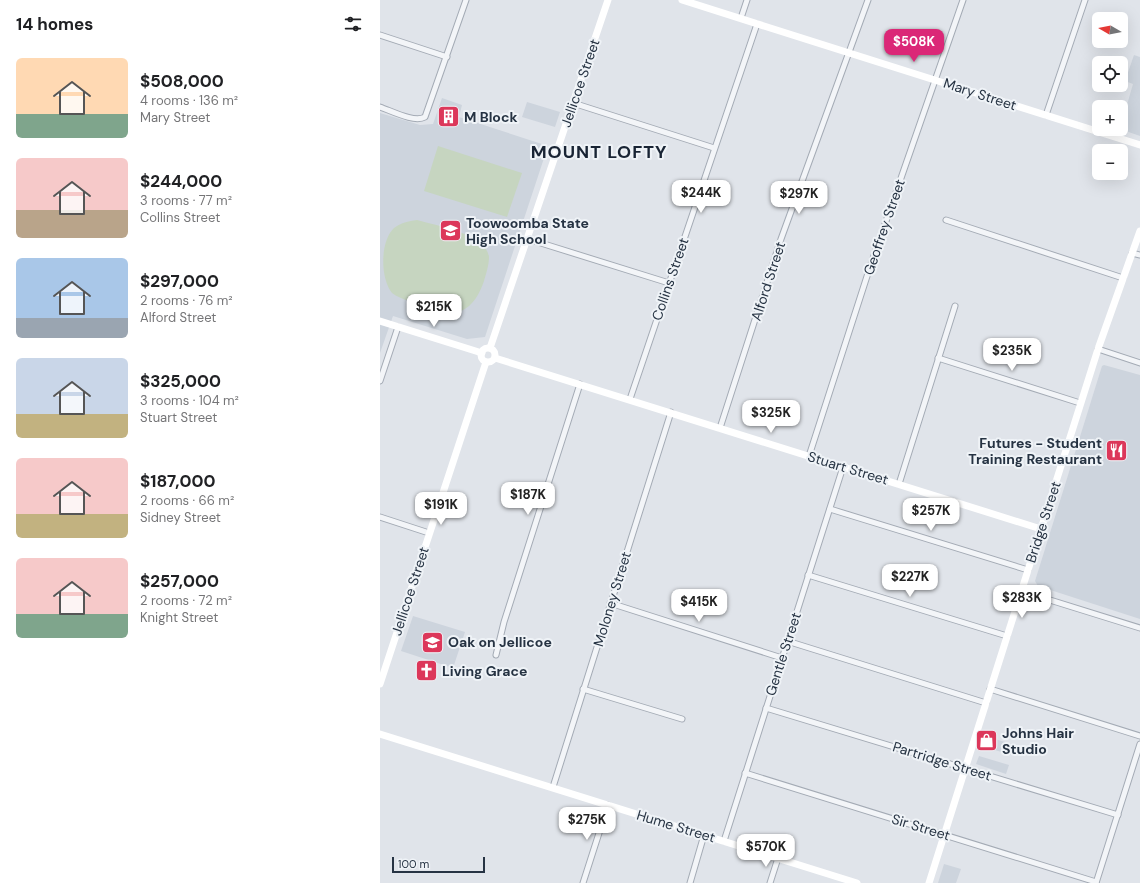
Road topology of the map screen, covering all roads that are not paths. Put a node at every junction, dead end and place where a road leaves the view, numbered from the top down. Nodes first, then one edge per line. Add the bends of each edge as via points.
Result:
1 (466, 0) edge
2 (608, 0) edge
3 (682, 0) edge
4 (747, 0) edge
5 (868, 0) edge
6 (964, 0) edge
7 (1085, 0) edge
8 (741, 18) junction
9 (757, 24) junction
10 (380, 35) edge
11 (849, 53) junction
12 (447, 56) junction
13 (937, 80) junction
14 (573, 103) junction
15 (380, 107) edge
16 (1046, 115) junction
17 (1140, 145) edge
18 (714, 148) junction
19 (946, 220) dead end
20 (1140, 231) edge
21 (528, 238) junction
22 (1132, 253) junction
23 (1140, 255) edge
24 (1123, 278) junction
25 (668, 283) junction
26 (955, 306) dead end
27 (380, 321) edge
28 (398, 327) junction
29 (490, 348) junction
30 (1098, 349) junction
31 (482, 353) junction
32 (495, 358) junction
33 (938, 358) junction
34 (486, 362) junction
35 (1140, 362) edge
36 (380, 381) edge
37 (580, 384) junction
38 (630, 399) junction
39 (1080, 403) junction
40 (671, 412) junction
41 (720, 428) junction
42 (809, 456) junction
43 (843, 467) junction
44 (899, 484) junction
45 (830, 509) junction
46 (380, 518) edge
47 (1041, 529) junction
48 (429, 533) junction
49 (1028, 570) junction
50 (808, 575) junction
51 (1021, 591) junction
52 (610, 603) junction
53 (1140, 628) edge
54 (1007, 636) junction
55 (787, 641) junction
56 (489, 643) dead end
57 (499, 646) junction
58 (496, 655) dead end
59 (782, 658) junction
60 (380, 684) edge
61 (584, 689) junction
62 (990, 689) junction
63 (986, 703) junction
64 (766, 708) junction
65 (682, 719) dead end
66 (380, 734) edge
67 (1140, 736) edge
68 (1140, 744) edge
69 (965, 768) junction
70 (745, 773) junction
71 (553, 787) junction
72 (608, 805) junction
73 (1118, 815) junction
74 (944, 834) junction
75 (704, 835) junction
76 (724, 841) junction
77 (778, 858) junction
78 (583, 883) edge
79 (690, 883) edge
80 (770, 883) edge
81 (857, 883) edge
82 (929, 883) edge
83 (1096, 883) edge

1 - 12 street
2 - 14 street, Jellicoe Street
3 - 8 street, Mary Street
4 - 8 street
5 - 11 street, Alford Street
6 - 13 street, Geoffrey Street
7 - 16 street
8 - 9 street, Mary Street
9 - 11 street, Mary Street
9 - 18 street, Collins Street
10 - 12 street
11 - 13 street, Mary Street
11 - 41 street, Alford Street via 782,239
12 - 15 street via 425,117 420,119
13 - 16 street, Mary Street
13 - 42 street, Geoffrey Street via 869,270
14 - 18 street
14 - 21 street, Jellicoe Street
16 - 17 street, Mary Street
18 - 25 street, Collins Street
19 - 24 street
20 - 22 street, Bridge Street
21 - 25 street
21 - 29 street, Jellicoe Street
22 - 23 street
22 - 24 street, Bridge Street
24 - 30 street, Bridge Street
25 - 38 street, Collins Street
26 - 33 street
27 - 28 street
28 - 31 street
28 - 36 street
29 - 31 street via 484,349
29 - 32 street via 494,351
30 - 35 street
30 - 39 street, Bridge Street
31 - 34 street
32 - 34 street via 491,362
32 - 37 street, Stuart Street
33 - 39 street
33 - 44 street
34 - 48 street, Jellicoe Street
37 - 38 street, Stuart Street
37 - 57 street via 504,622
38 - 40 street, Stuart Street
39 - 47 street, Bridge Street
40 - 41 street, Stuart Street
40 - 52 street, Moloney Street
41 - 42 street, Stuart Street
42 - 43 street, Stuart Street
43 - 44 street, Stuart Street
43 - 45 street, Gentle Street
44 - 47 street, Stuart Street
45 - 49 street
45 - 50 street, Gentle Street
46 - 48 street
47 - 49 street, Bridge Street
48 - 60 street, Jellicoe Street
49 - 51 street, Bridge Street
50 - 54 street
50 - 55 street, Gentle Street
51 - 53 street
51 - 54 street, Bridge Street
52 - 59 street
52 - 61 street, Moloney Street
54 - 62 street, Bridge Street
55 - 59 street, Gentle Street
55 - 63 street
56 - 57 street
57 - 58 street
59 - 64 street, Gentle Street
61 - 65 street
61 - 71 street, Moloney Street
62 - 63 street, Bridge Street
62 - 67 street
63 - 69 street, Bridge Street
64 - 69 street, Partridge Street
64 - 70 street, Gentle Street
66 - 71 street, Hume Street
68 - 73 street
69 - 73 street, Partridge Street
69 - 74 street, Bridge Street
70 - 74 street, Sir Street
70 - 76 street, Gentle Street
71 - 72 street, Hume Street
72 - 75 street, Hume Street
72 - 78 street
73 - 83 street
74 - 82 street, Bridge Street
74 - 83 street, Sir Street
75 - 76 street, Hume Street
75 - 79 street
76 - 77 street, Hume Street
77 - 80 street
77 - 81 street, Hume Street

